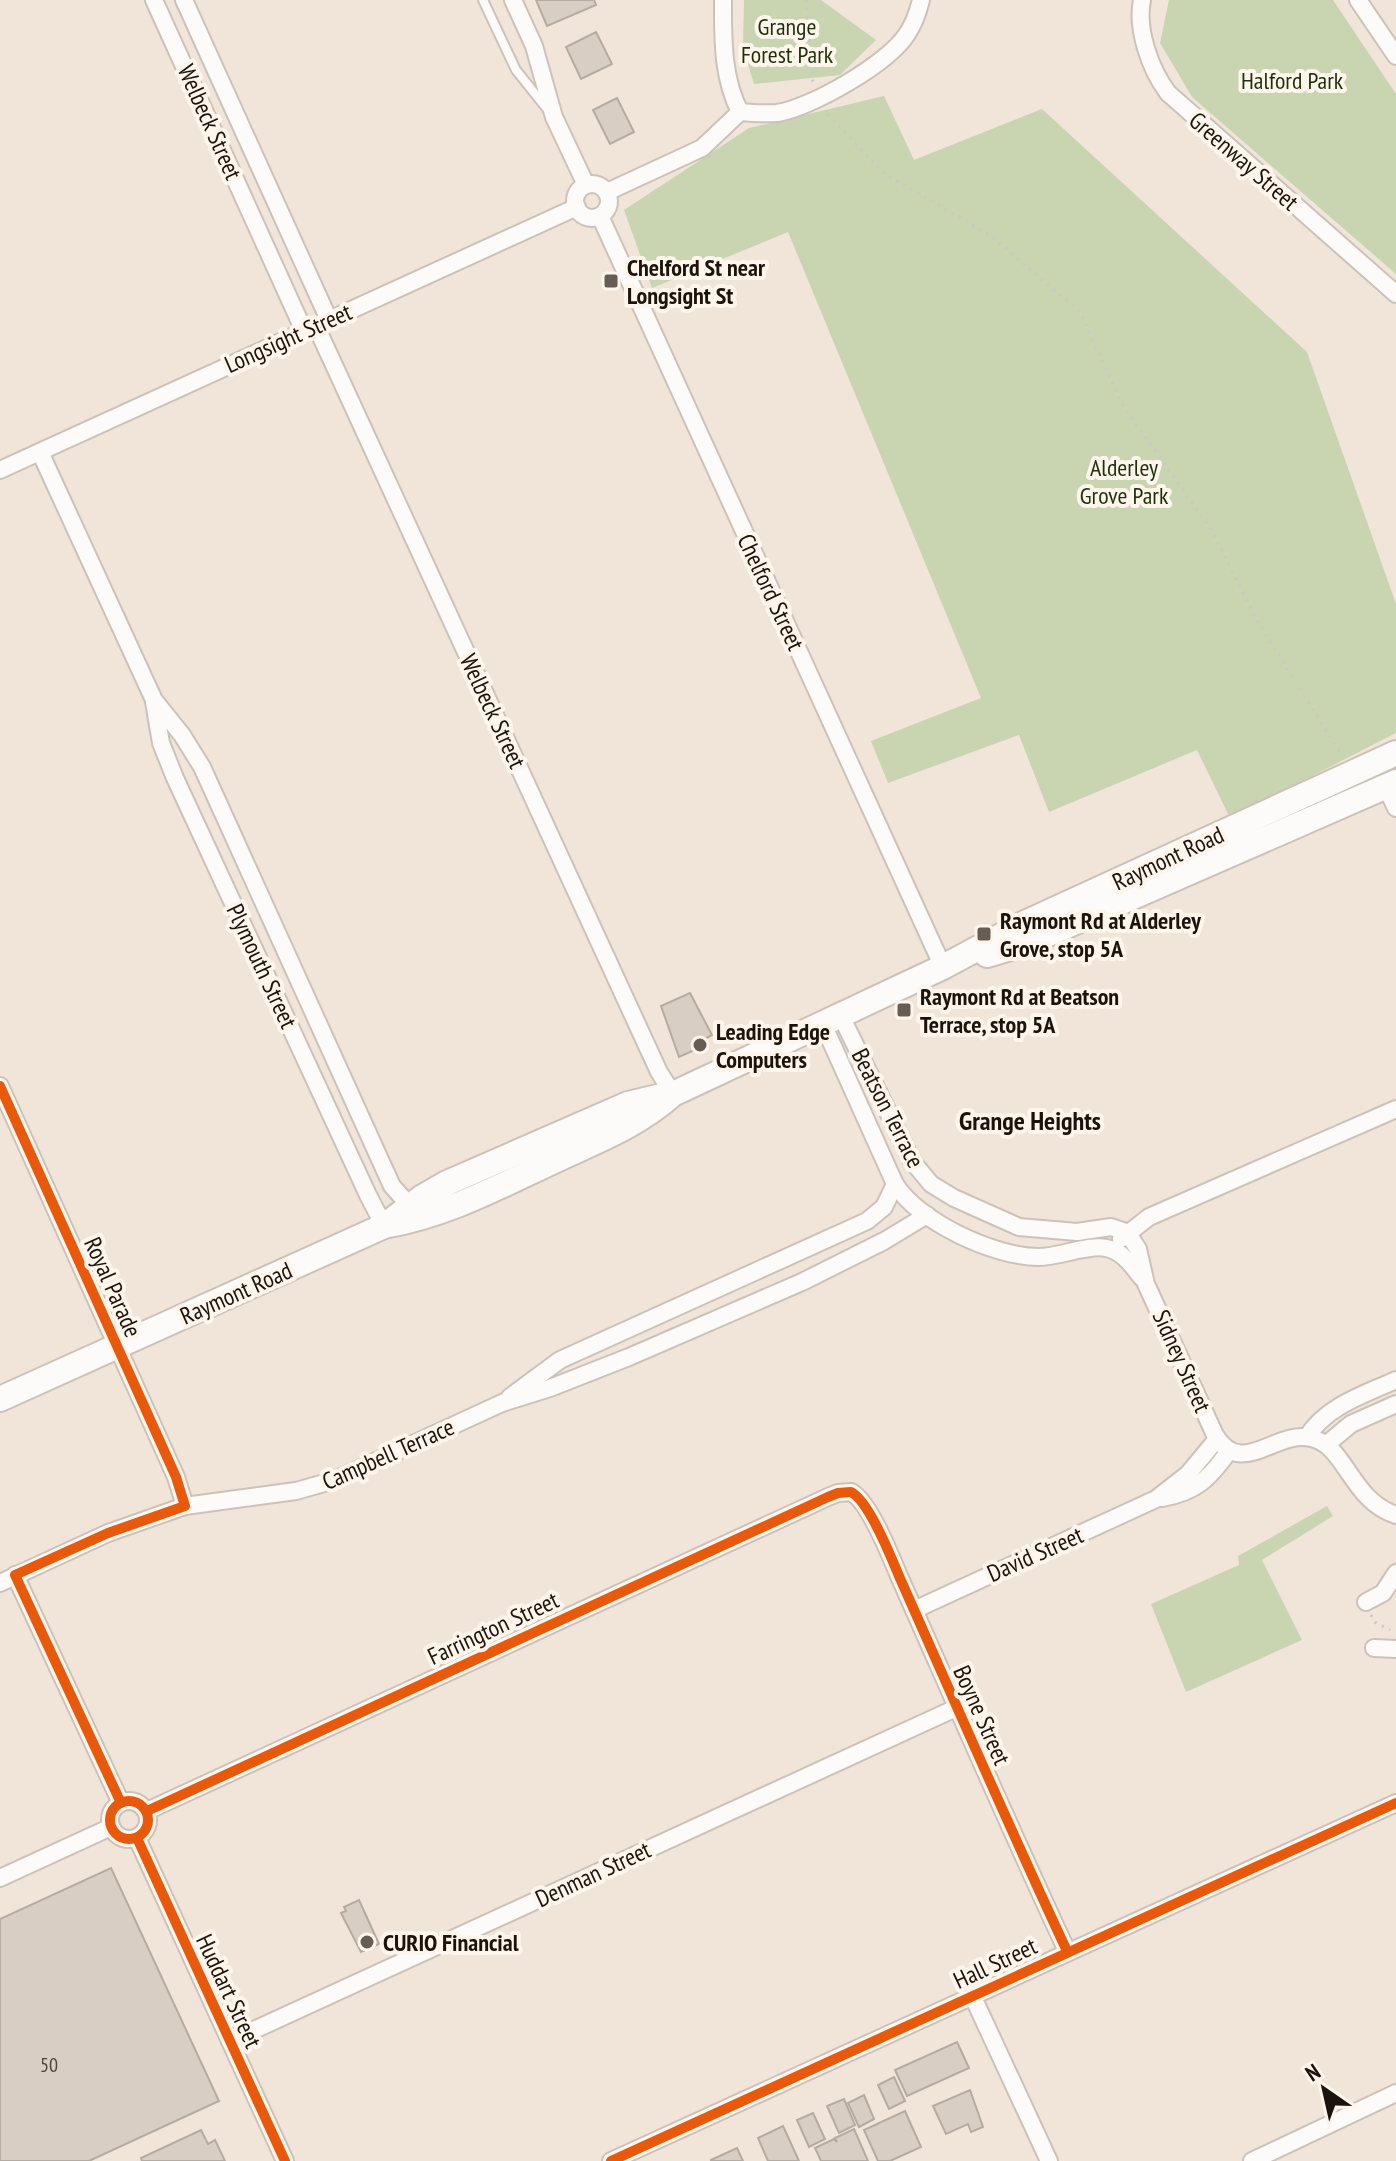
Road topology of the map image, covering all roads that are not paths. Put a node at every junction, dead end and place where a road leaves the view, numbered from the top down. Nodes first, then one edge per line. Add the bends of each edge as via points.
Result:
1 (154, 0) edge
2 (184, 0) edge
3 (483, 0) edge
4 (513, 0) edge
5 (723, 0) edge
6 (921, 0) edge
7 (1142, 0) edge
8 (1358, 0) edge
9 (1396, 56) edge
10 (740, 112) junction
11 (554, 117) junction
12 (586, 185) junction
13 (607, 192) junction
14 (577, 207) junction
15 (600, 216) junction
16 (1396, 294) edge
17 (316, 326) junction
18 (40, 452) junction
19 (0, 470) edge
20 (154, 700) junction
21 (1385, 758) edge
22 (1393, 792) edge
23 (943, 967) junction
24 (832, 1020) junction
25 (0, 1086) edge
26 (673, 1094) junction
27 (1396, 1109) edge
28 (889, 1113) junction
29 (869, 1122) junction
30 (895, 1184) junction
31 (410, 1206) junction
32 (927, 1215) junction
33 (864, 1223) junction
34 (384, 1226) junction
35 (1125, 1234) junction
36 (880, 1243) junction
37 (1112, 1249) junction
38 (1146, 1284) junction
39 (118, 1345) junction
40 (1396, 1380) edge
41 (0, 1399) edge
42 (502, 1403) junction
43 (1396, 1404) edge
44 (1307, 1437) junction
45 (1327, 1444) junction
46 (1223, 1445) junction
47 (858, 1496) joint
48 (185, 1506) junction
49 (1396, 1515) edge
50 (1396, 1573) edge
51 (8, 1579) edge
52 (1369, 1606) road end
53 (914, 1610) junction
54 (1374, 1648) dead end
55 (1396, 1649) edge
56 (956, 1708) junction
57 (121, 1803) junction
58 (1396, 1803) edge
59 (147, 1811) junction
60 (111, 1827) junction
61 (137, 1838) junction
62 (0, 1878) edge
63 (1067, 1951) junction
64 (972, 1995) junction
65 (230, 2041) junction
66 (1396, 2093) edge
67 (285, 2161) edge
68 (611, 2161) edge
69 (1049, 2161) edge
70 (1252, 2161) edge

1 - 17 street, Welbeck Street
2 - 17 street, Welbeck Street
3 - 11 lane via 516,70
4 - 11 street via 534,46
5 - 10 street via 725,67
6 - 10 street via 897,47 855,77 778,113
7 - 16 street, Greenway Street via 1141,23 1150,56 1168,93
8 - 9 street
10 - 13 street via 702,148
11 - 12 street
12 - 13 street
12 - 14 street via 576,197
13 - 15 street via 609,203
14 - 15 street via 589,217
14 - 17 street, Longsight Street
15 - 23 street, Chelford Street
17 - 18 street, Longsight Street
17 - 26 street, Welbeck Street
18 - 19 street, Longsight Street
18 - 20 street, Plymouth Street
20 - 31 street, Plymouth Street via 199,761 390,1182
20 - 34 street, Plymouth Street via 161,743 175,778
21 - 22 main road
21 - 23 main road, Raymont Road via 1023,924
22 - 23 main road, Raymont Road via 1030,942
23 - 24 main road, Raymont Road
24 - 26 main road, Raymont Road
24 - 28 street, Beatson Terrace
24 - 29 street, Beatson Terrace
25 - 39 street, Royal Parade
26 - 31 main road, Raymont Road via 628,1104 447,1183
26 - 34 main road, Raymont Road via 638,1121 458,1206
27 - 35 street via 1154,1214
28 - 29 street
28 - 35 street, Beatson Terrace via 920,1173 954,1198 1019,1227 1077,1232 1111,1227
29 - 30 street, Beatson Terrace
30 - 32 street, Beatson Terrace
30 - 33 street, Campbell Terrace via 882,1210
31 - 34 main road, Raymont Road
32 - 36 street, Campbell Terrace
32 - 37 street, Beatson Terrace via 977,1242 1022,1255
33 - 36 street
33 - 42 street, Campbell Terrace via 560,1360
34 - 39 main road, Raymont Road
35 - 37 street
35 - 38 street, Sidney Street via 1138,1249
36 - 42 street, Campbell Terrace via 629,1357
37 - 38 street, Sidney Street
38 - 46 street, Sidney Street
39 - 41 main road, Raymont Road
39 - 48 street, Royal Parade
40 - 44 street via 1338,1407
42 - 48 street, Campbell Terrace via 326,1483
43 - 45 street via 1351,1424
44 - 45 street
44 - 46 street via 1247,1454
45 - 49 street via 1362,1493
46 - 53 street, David Street via 1210,1475 1193,1490 1156,1499
47 - 53 street, Boyne Street
47 - 59 street, Farrington Street via 843,1492 828,1497
48 - 51 street, Campbell Terrace via 108,1533
50 - 52 street
51 - 57 street
53 - 56 street, Boyne Street
54 - 55 street
56 - 63 street, Boyne Street
56 - 65 street, Denman Street
57 - 59 street via 136,1802
57 - 60 street via 111,1813
58 - 63 street, Hall Street
59 - 61 street via 148,1827
60 - 61 street via 122,1838
60 - 62 street
61 - 65 street, Huddart Street
63 - 64 street, Hall Street
64 - 68 street, Hall Street
64 - 69 street
65 - 67 street, Huddart Street
66 - 70 street

